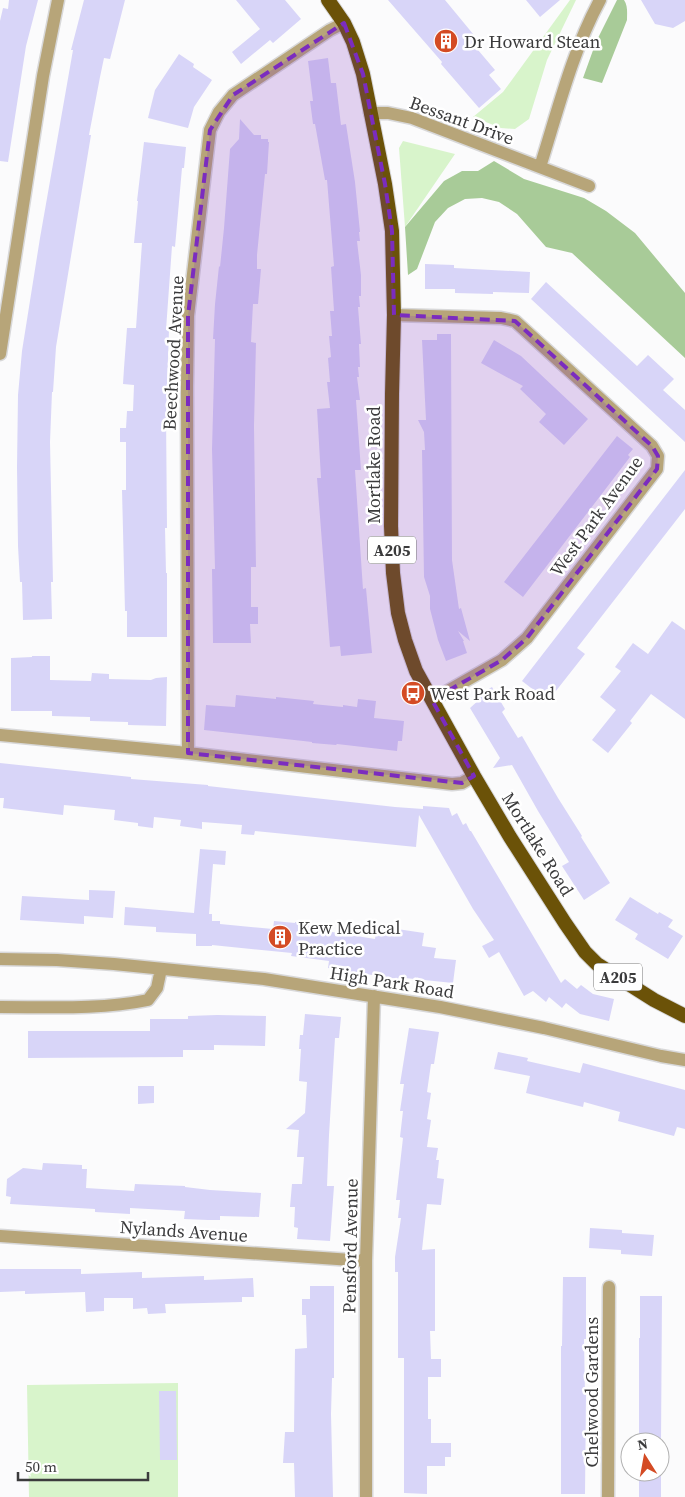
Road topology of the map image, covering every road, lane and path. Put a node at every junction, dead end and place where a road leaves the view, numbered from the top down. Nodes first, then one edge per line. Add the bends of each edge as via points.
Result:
1 (58, 0) edge
2 (328, 0) edge
3 (600, 0) edge
4 (344, 23) junction
5 (370, 113) junction
6 (540, 167) junction
7 (589, 186) dead end
8 (394, 315) junction
9 (0, 354) edge
10 (432, 700) junction
11 (0, 735) edge
12 (188, 753) junction
13 (474, 776) junction
14 (0, 959) edge
15 (161, 968) junction
16 (374, 996) junction
17 (0, 1007) edge
18 (685, 1016) edge
19 (685, 1060) edge
20 (0, 1236) edge
21 (366, 1261) junction
22 (609, 1287) dead end
23 (366, 1497) edge
24 (608, 1497) edge

1 - 9 street via 43,76
2 - 4 highway, Mortlake Road / A205
3 - 6 street via 575,54
4 - 5 highway, Mortlake Road / A205 via 363,74
4 - 12 street, Beechwood Avenue via 233,95 210,130 188,316
5 - 6 street, Bessant Drive via 412,118
5 - 8 highway, Mortlake Road / A205 via 392,231
6 - 7 street, Bessant Drive
8 - 10 highway, Mortlake Road / A205 via 392,573 405,640 416,671
8 - 10 street, West Park Avenue via 515,321 652,446 658,456 657,469 527,638 502,660
10 - 13 highway, Mortlake Road / A205
11 - 12 street
12 - 13 street via 452,784
13 - 18 highway, Mortlake Road / A205 via 585,952 597,964
14 - 15 street, High Park Road
15 - 16 street, High Park Road via 264,979
15 - 17 street via 157,988 148,1000 97,1006
16 - 19 street, High Park Road via 534,1026
16 - 21 street, Pensford Avenue
20 - 21 street, Nylands Avenue
21 - 23 street, Pensford Avenue
22 - 24 street, Chelwood Gardens

